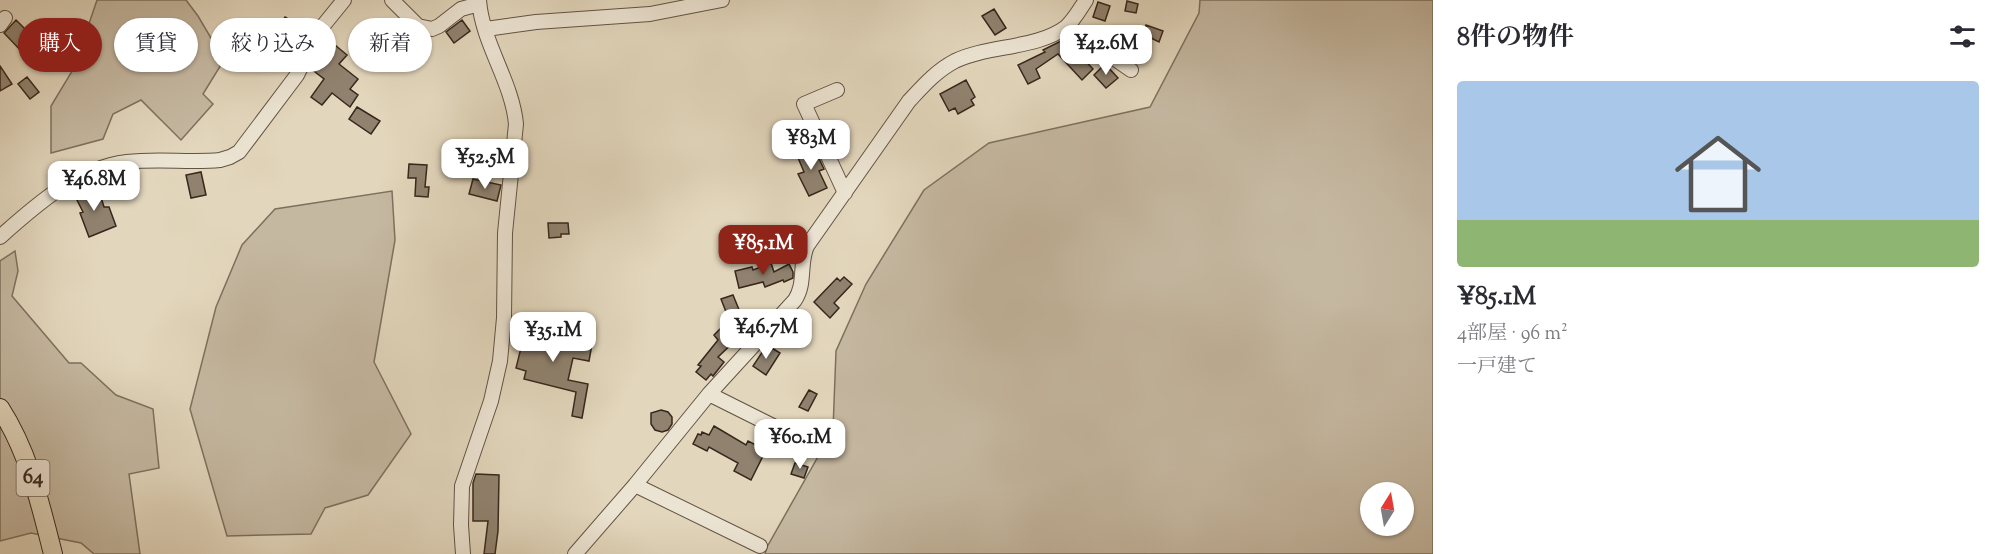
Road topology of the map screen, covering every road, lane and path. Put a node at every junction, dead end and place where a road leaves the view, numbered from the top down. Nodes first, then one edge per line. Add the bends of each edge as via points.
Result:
1 (344, 0) edge
2 (392, 0) edge
3 (722, 0) edge
4 (1086, 0) edge
5 (479, 2) edge
6 (1067, 26) junction
7 (486, 29) junction
8 (1131, 70) dead end
9 (837, 90) dead end
10 (845, 193) junction
11 (0, 237) edge
12 (709, 394) junction
13 (0, 408) edge
14 (783, 430) dead end
15 (635, 485) junction
16 (760, 546) dead end
17 (53, 554) edge
18 (463, 554) edge
19 (575, 554) edge

1 - 11 street via 318,32 297,75 231,158 125,162 101,168 40,201
2 - 5 street via 418,26 432,29
3 - 7 street via 650,14
4 - 6 street
5 - 7 street
6 - 8 street
6 - 10 street via 1045,38 956,61 940,70 909,101
7 - 18 street via 514,106 516,124 505,233 500,361 462,486
9 - 10 street via 804,104
10 - 12 street via 807,246 802,260 801,290 795,300
12 - 14 street
12 - 15 street
13 - 17 main road, 64 via 33,477
15 - 16 street
15 - 19 street

